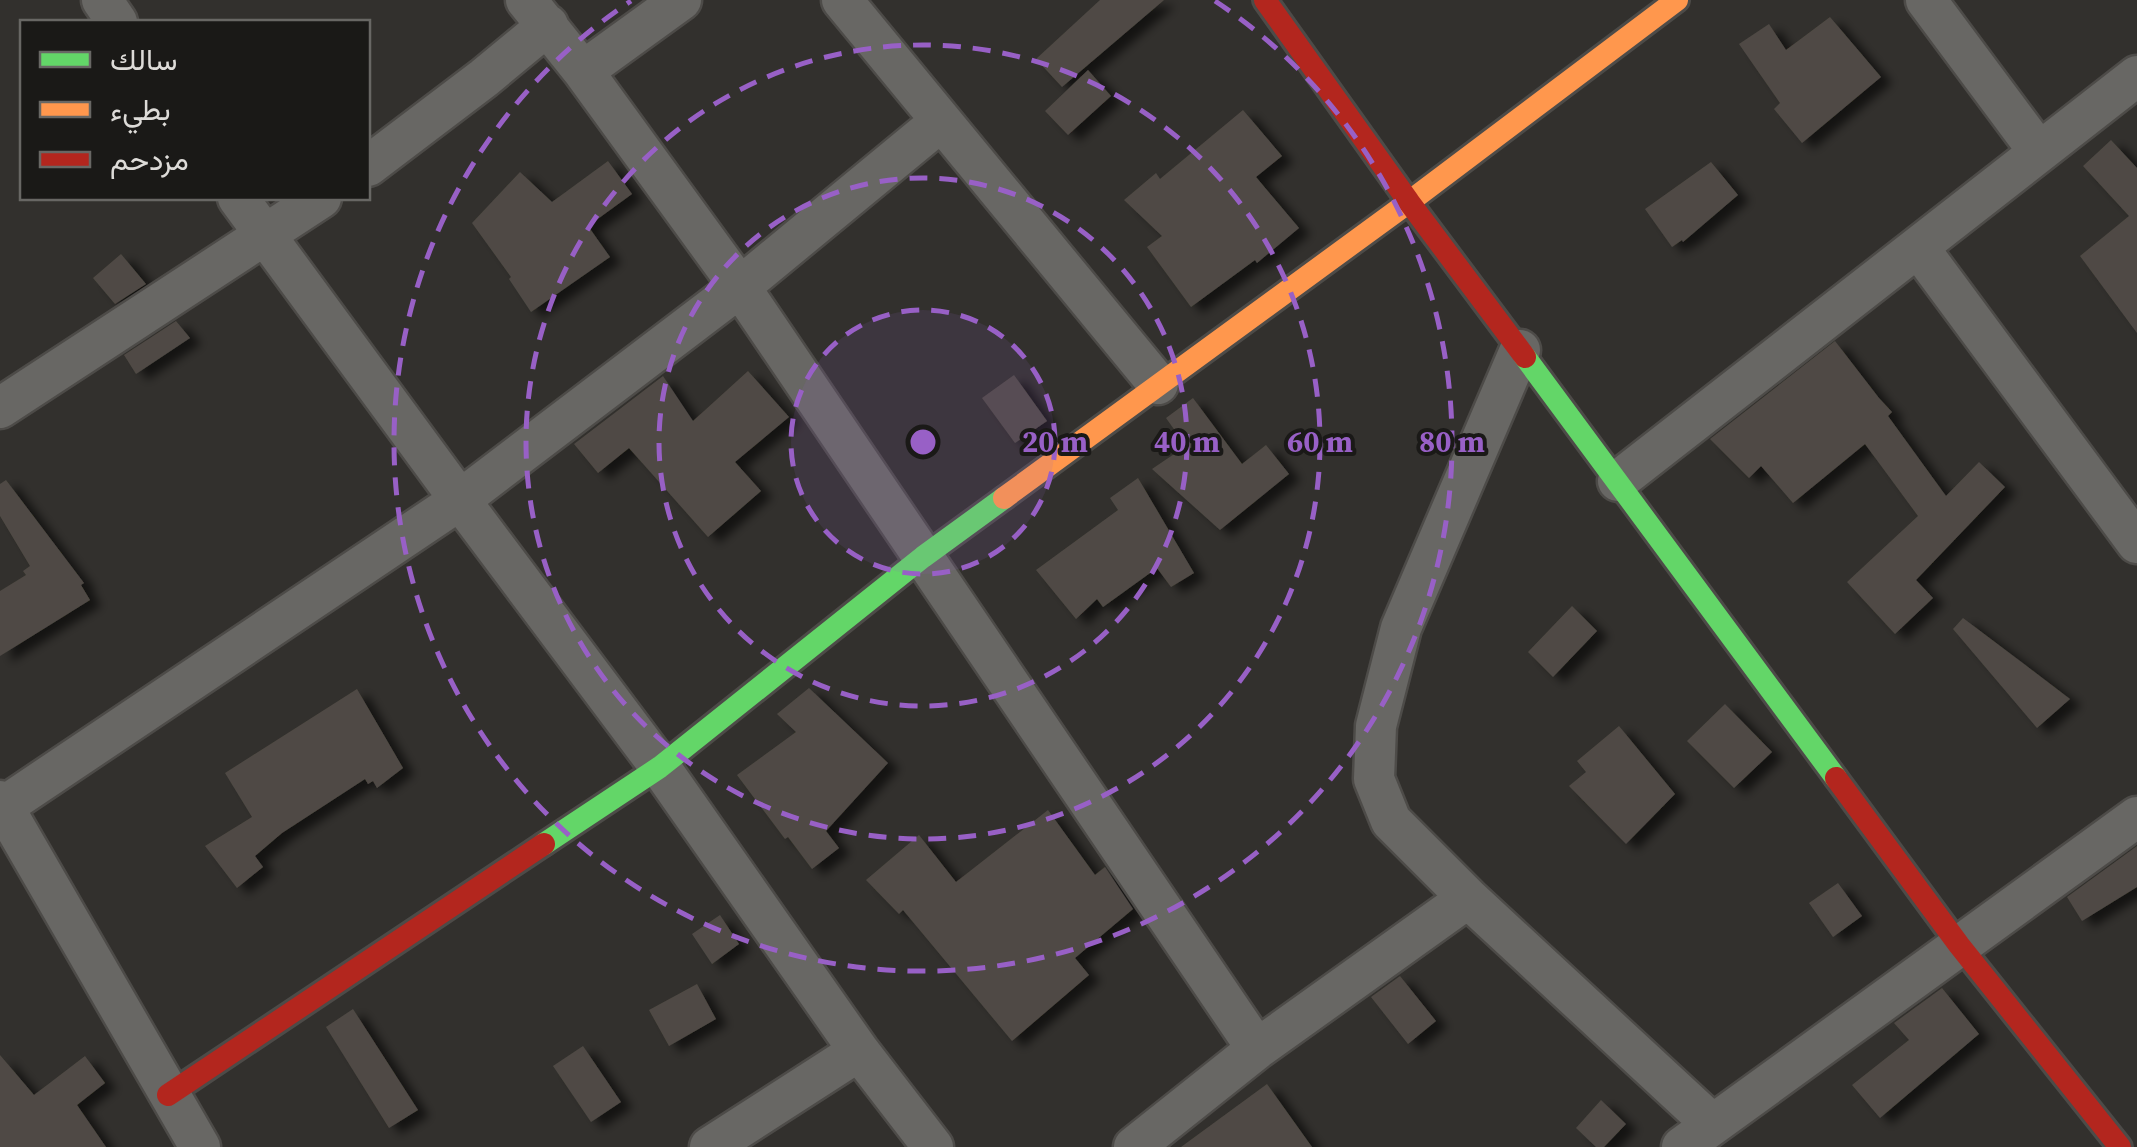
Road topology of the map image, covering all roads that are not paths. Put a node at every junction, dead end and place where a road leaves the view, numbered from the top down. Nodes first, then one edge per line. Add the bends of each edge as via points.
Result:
1 (682, 0) edge
2 (842, 0) edge
3 (1266, 0) edge
4 (1677, 0) edge
5 (1926, 0) edge
6 (537, 12) edge
7 (583, 70) junction
8 (2137, 76) edge
9 (940, 122) junction
10 (2039, 152) junction
11 (370, 164) edge
12 (239, 200) edge
13 (319, 200) edge
14 (1408, 202) junction
15 (264, 235) junction
16 (1918, 247) junction
17 (740, 287) junction
18 (1520, 350) junction
19 (1158, 384) junction
20 (0, 408) edge
21 (1618, 481) junction
22 (460, 500) junction
23 (2137, 542) edge
24 (923, 556) junction
25 (660, 766) junction
26 (1, 806) edge
27 (2137, 817) edge
28 (1468, 898) junction
29 (1959, 945) junction
30 (1257, 1049) junction
31 (859, 1052) junction
32 (168, 1095) junction
33 (1697, 1136) edge
34 (200, 1147) edge
35 (710, 1147) edge
36 (932, 1147) edge
37 (1134, 1147) edge
38 (2120, 1147) edge

1 - 7 street
2 - 9 street
3 - 14 street
4 - 14 street
5 - 10 street
6 - 7 street
6 - 11 street via 456,100
7 - 17 street
8 - 10 street
9 - 17 street
9 - 19 street
10 - 16 street
12 - 15 street
13 - 15 street
14 - 18 street
14 - 19 street
15 - 20 street
15 - 22 street
16 - 21 street
16 - 23 street
17 - 22 street
17 - 24 street
18 - 21 street
18 - 28 street via 1401,628 1376,726 1374,779 1391,821
19 - 24 street
21 - 29 street
22 - 25 street
22 - 26 street
24 - 25 street
24 - 30 street
25 - 31 street
25 - 32 street
26 - 32 street
27 - 29 street
28 - 30 street
28 - 33 street
29 - 33 street
29 - 38 street
30 - 37 street
31 - 35 street
31 - 36 street
32 - 34 street

